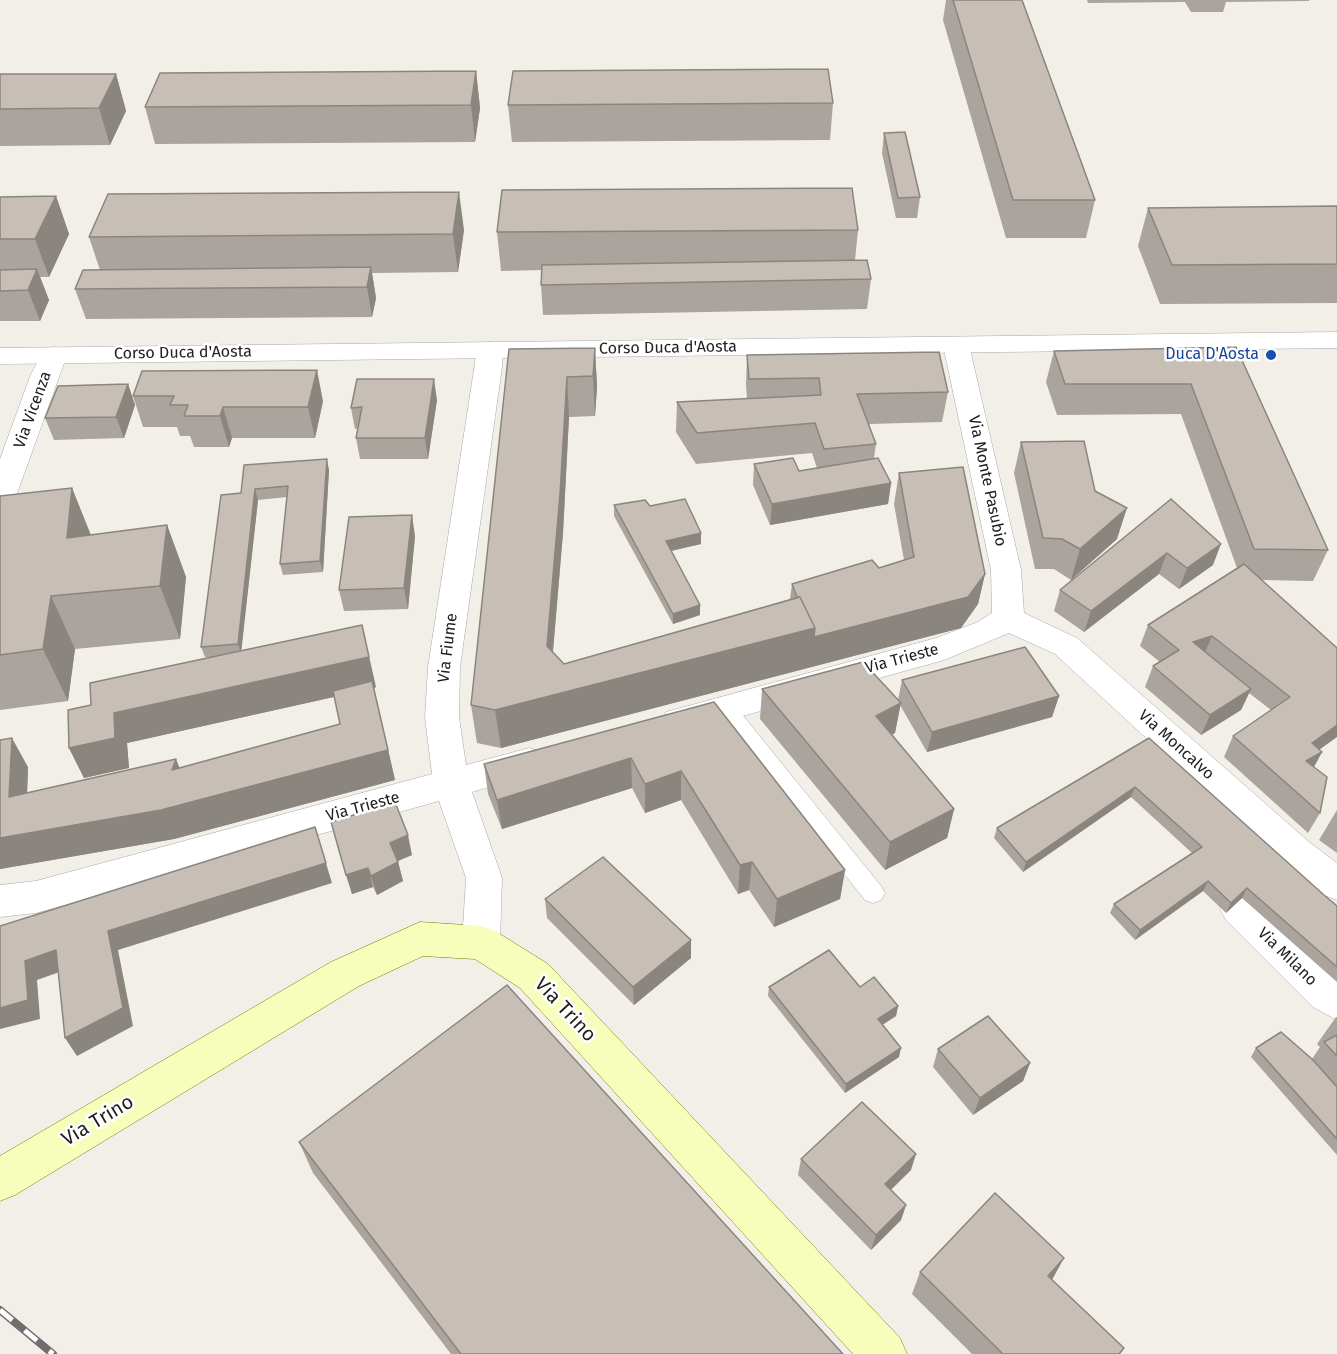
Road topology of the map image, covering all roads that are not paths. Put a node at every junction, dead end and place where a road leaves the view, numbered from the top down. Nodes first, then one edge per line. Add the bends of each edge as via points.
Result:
1 (1337, 340) edge
2 (956, 345) junction
3 (490, 350) junction
4 (54, 355) junction
5 (0, 356) edge
6 (0, 499) edge
7 (1007, 619) junction
8 (724, 708) junction
9 (644, 730) edge
10 (554, 755) edge
11 (451, 783) junction
12 (1337, 884) edge
13 (873, 893) dead end
14 (0, 901) edge
15 (1239, 909) edge
16 (481, 943) junction
17 (1337, 1002) edge
18 (1, 1175) edge
19 (884, 1354) edge

1 - 2 street, Corso Duca d'Aosta
2 - 3 street, Corso Duca d'Aosta
2 - 7 street, Via Monte Pasubio via 1006,570
3 - 4 street, Corso Duca d'Aosta
3 - 11 street, Via Fiume via 444,667 442,717
4 - 5 street, Corso Duca d'Aosta
4 - 6 street, Via Vicenza
7 - 8 street, Via Trieste via 944,648
7 - 12 street, Via Moncalvo via 1066,646 1296,854
8 - 9 street, Via Trieste
8 - 13 lane
10 - 11 street, Via Trieste
11 - 14 street, Via Trieste via 36,897
11 - 16 street, Via Fiume via 483,878
15 - 17 street, Via Milano
16 - 18 main road, Via Trino via 420,939 345,974
16 - 19 main road, Via Trino via 534,976

